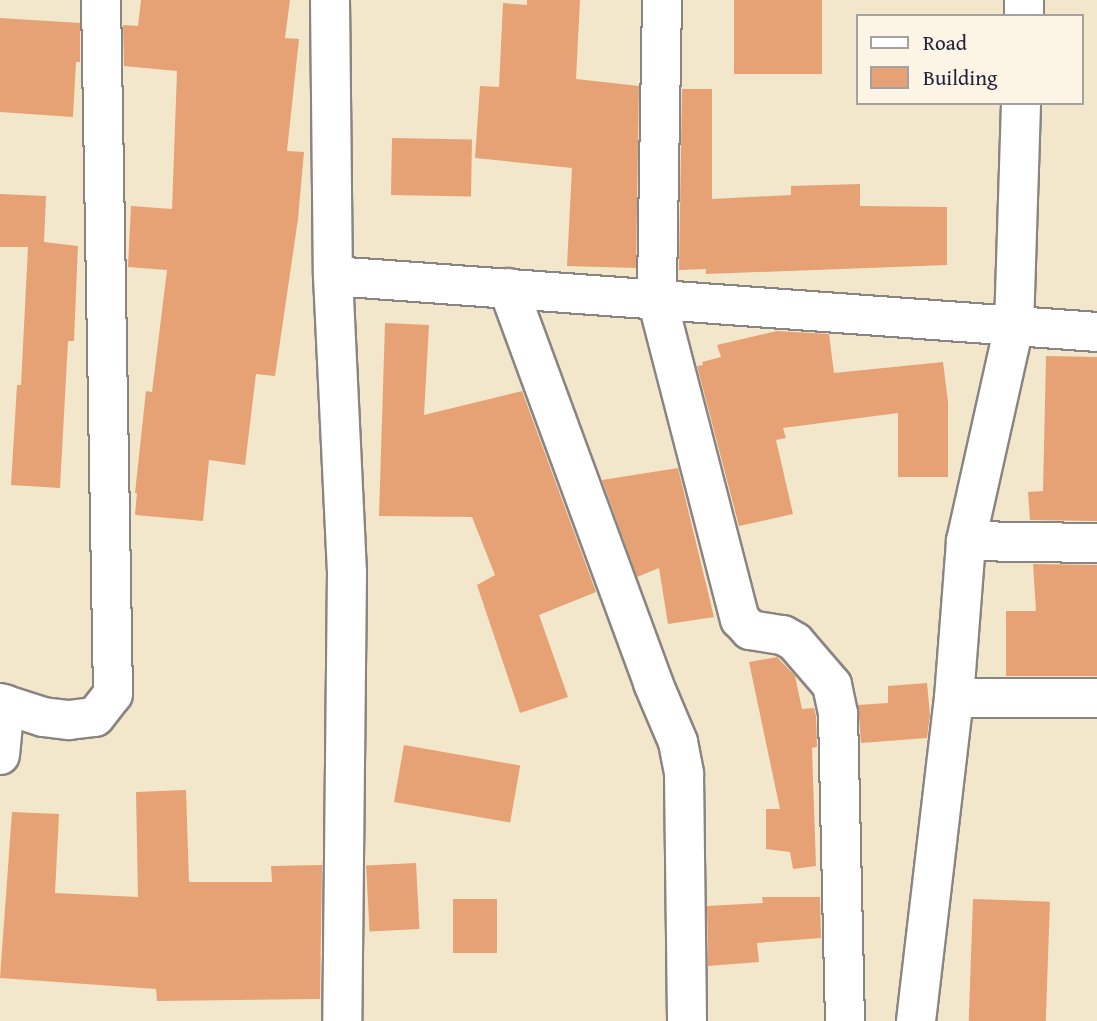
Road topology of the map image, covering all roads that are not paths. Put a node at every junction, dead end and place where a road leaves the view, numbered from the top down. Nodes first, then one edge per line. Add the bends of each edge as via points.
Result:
1 (101, 0) edge
2 (330, 0) edge
3 (662, 0) edge
4 (1021, 105) edge
5 (333, 276) junction
6 (508, 288) junction
7 (657, 299) junction
8 (1014, 327) junction
9 (1097, 332) edge
10 (966, 541) junction
11 (1097, 543) edge
12 (954, 698) junction
13 (1097, 698) edge
14 (2, 703) edge
15 (0, 755) edge
16 (342, 1021) edge
17 (687, 1021) edge
18 (845, 1021) edge
19 (916, 1021) edge

1 - 14 street via 113,694 95,717 69,720
2 - 5 street
3 - 7 street
4 - 8 street
5 - 6 street
5 - 16 street via 347,572
6 - 7 street
6 - 17 street via 678,742 684,774
7 - 8 street
7 - 18 street via 740,620 750,630 783,635 795,642 832,685 838,713
8 - 9 street
8 - 10 street
10 - 11 street
10 - 12 street
12 - 13 street
12 - 19 street
14 - 15 street

